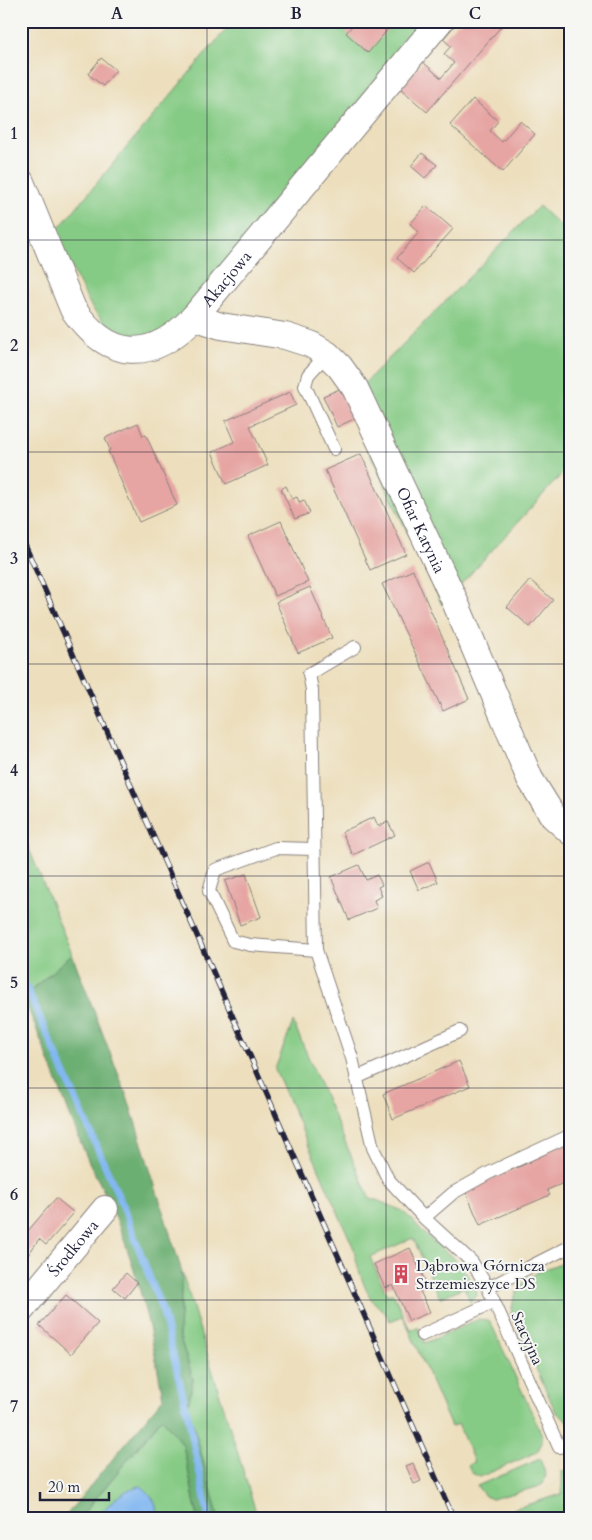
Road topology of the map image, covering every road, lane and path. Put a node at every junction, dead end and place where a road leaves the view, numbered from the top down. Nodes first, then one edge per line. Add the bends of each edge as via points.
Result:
1 (440, 21) edge
2 (21, 182) edge
3 (194, 318) junction
4 (327, 354) junction
5 (334, 449) dead end
6 (355, 647) dead end
7 (571, 832) edge
8 (314, 849) junction
9 (316, 950) junction
10 (460, 1031) dead end
11 (356, 1078) junction
12 (571, 1134) edge
13 (105, 1209) dead end
14 (424, 1218) junction
15 (571, 1246) edge
16 (488, 1288) junction
17 (494, 1302) junction
18 (21, 1310) edge
19 (422, 1335) dead end
20 (571, 1444) edge

1 - 3 street, Akacjowa
2 - 3 street, Akacjowa via 73,309 95,336 122,349 140,350 166,341
3 - 4 street, Ofiar Katynia via 221,326 285,336
4 - 5 lane via 308,375 305,386
4 - 7 street, Ofiar Katynia via 355,388 453,597 530,779 553,816
6 - 8 lane, Stacyjna via 309,674 312,690
8 - 9 lane, Stacyjna
8 - 9 lane via 276,848 215,870 209,891 233,941
9 - 11 lane, Stacyjna
10 - 11 lane
11 - 14 lane, Stacyjna via 373,1148 388,1179
12 - 14 lane via 453,1192
13 - 18 street, Środkowa
14 - 16 lane, Stacyjna via 472,1262
15 - 16 lane
16 - 17 lane, Stacyjna
17 - 19 lane
17 - 20 lane, Stacyjna via 559,1447

